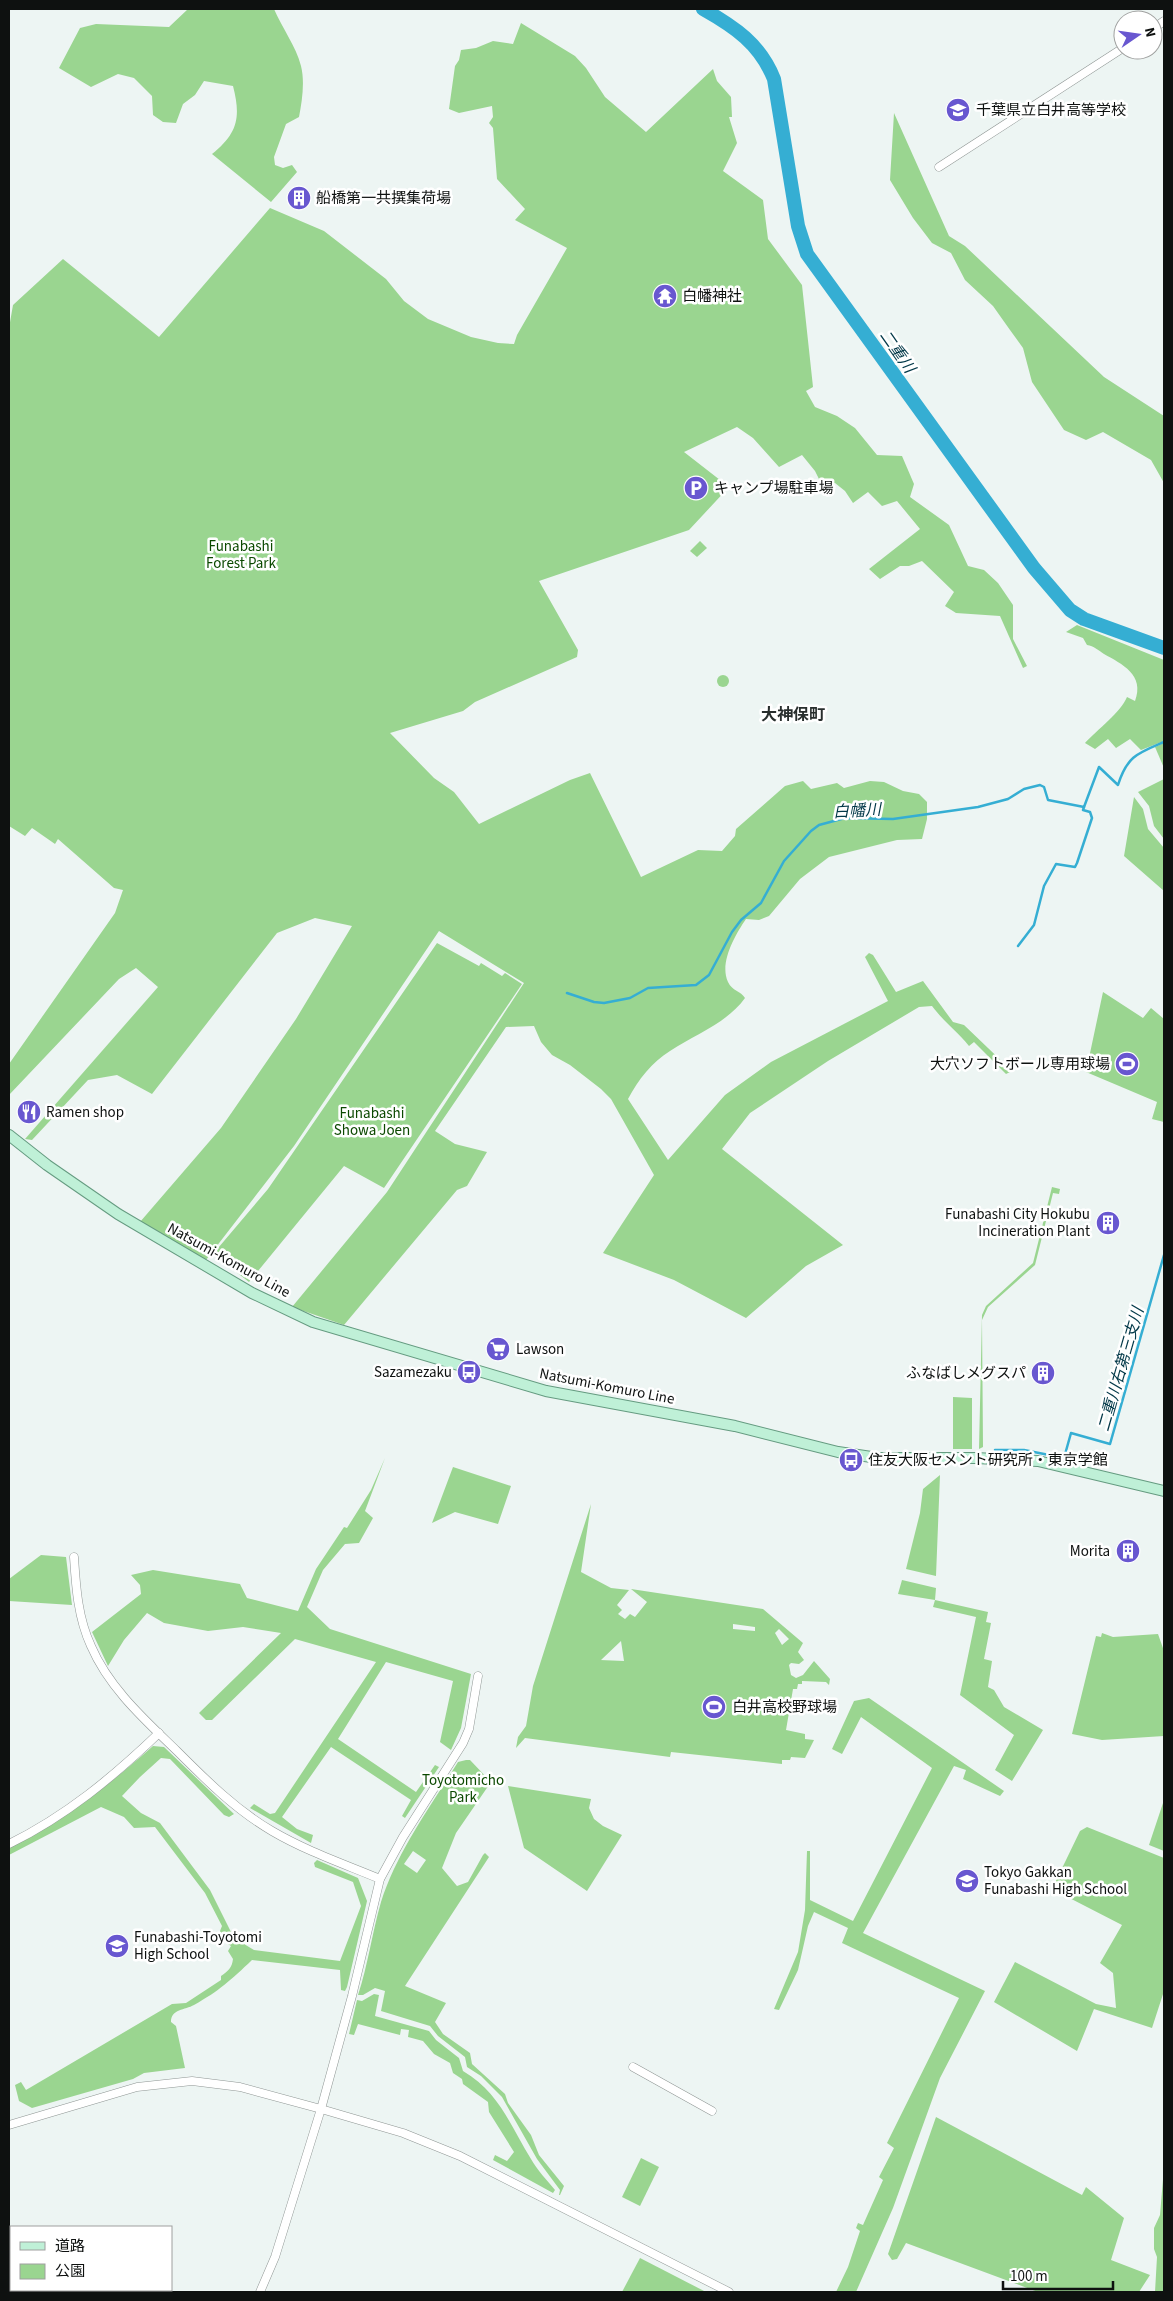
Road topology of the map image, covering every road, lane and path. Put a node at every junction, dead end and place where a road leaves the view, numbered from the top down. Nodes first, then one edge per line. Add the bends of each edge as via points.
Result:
1 (1113, 54) edge
2 (939, 167) dead end
3 (9, 1134) edge
4 (1164, 1492) edge
5 (74, 1558) dead end
6 (478, 1676) dead end
7 (159, 1733) junction
8 (9, 1844) edge
9 (380, 1879) junction
10 (633, 2067) dead end
11 (321, 2109) junction
12 (712, 2111) dead end
13 (9, 2125) edge
14 (260, 2292) edge
15 (729, 2292) edge

1 - 2 street
3 - 4 main road, Natsumi-Komuro Line via 118,1214 252,1293 313,1322 546,1391 735,1426 838,1452 878,1458 1022,1459
5 - 7 street via 79,1607 90,1646 117,1688
6 - 9 street via 469,1729 463,1743
7 - 8 street via 86,1797 36,1831
7 - 9 street via 224,1797 255,1820 292,1842
9 - 11 street
10 - 12 street
11 - 13 street via 226,2084 177,2082 137,2087
11 - 14 street via 275,2257
11 - 15 street via 403,2133 460,2156

